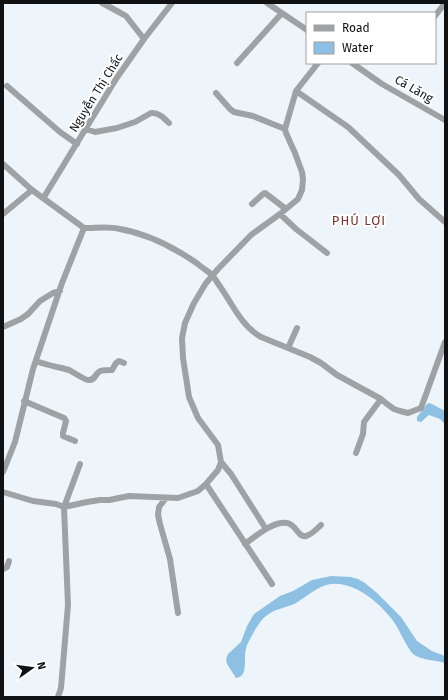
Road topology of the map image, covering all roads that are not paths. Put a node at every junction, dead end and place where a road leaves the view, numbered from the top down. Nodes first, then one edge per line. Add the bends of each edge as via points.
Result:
1 (102, 3) edge
2 (172, 3) edge
3 (267, 3) edge
4 (445, 3) edge
5 (282, 13) junction
6 (436, 15) edge
7 (306, 29) edge
8 (144, 39) junction
9 (237, 63) dead end
10 (317, 64) edge
11 (353, 64) edge
12 (7, 86) dead end
13 (296, 91) junction
14 (216, 93) dead end
15 (445, 120) edge
16 (169, 123) dead end
17 (86, 129) junction
18 (285, 129) junction
19 (77, 144) junction
20 (3, 164) edge
21 (32, 190) junction
22 (44, 197) junction
23 (252, 204) dead end
24 (286, 208) junction
25 (3, 214) edge
26 (280, 214) junction
27 (445, 222) edge
28 (84, 228) junction
29 (327, 253) dead end
30 (212, 275) junction
31 (60, 291) junction
32 (3, 327) edge
33 (297, 328) dead end
34 (445, 342) edge
35 (288, 348) junction
36 (36, 361) junction
37 (124, 363) dead end
38 (380, 399) junction
39 (24, 401) junction
40 (75, 441) dead end
41 (356, 453) dead end
42 (221, 462) junction
43 (80, 464) dead end
44 (3, 472) edge
45 (206, 484) junction
46 (3, 492) edge
47 (166, 498) junction
48 (64, 507) junction
49 (322, 526) dead end
50 (266, 529) junction
51 (245, 544) junction
52 (9, 561) dead end
53 (3, 569) edge
54 (272, 584) dead end
55 (178, 614) dead end
56 (58, 697) edge

1 - 8 street via 126,16
2 - 8 street, Nguyễn Thị Chấc
3 - 5 street
4 - 6 street
5 - 7 street
5 - 9 street
8 - 17 street, Nguyễn Thị Chấc
10 - 13 street
11 - 15 street, Cá Lăng via 382,84
12 - 19 street
13 - 18 street
13 - 27 street via 348,127
14 - 18 street via 234,112 253,116
16 - 17 street via 159,115 151,113 117,128 95,132
17 - 19 street, Nguyễn Thị Chấc
18 - 24 street via 303,179 298,199
19 - 22 street, Nguyễn Thị Chấc
20 - 21 street
21 - 22 street
21 - 25 street
22 - 28 street
23 - 24 street via 265,193
24 - 26 street
26 - 29 street
26 - 30 street via 251,235
28 - 30 street via 119,228 150,237
28 - 31 street
30 - 35 street via 237,314 255,333
30 - 42 street via 194,303 185,322 182,338 188,397 198,418 218,446
31 - 32 street via 40,301 21,319
31 - 36 street
33 - 35 street
34 - 38 street via 421,408 408,413
35 - 38 street via 321,363
36 - 37 street via 68,370 86,380 95,378 100,371 112,370 119,360
36 - 39 street
38 - 41 street via 364,422 363,434
39 - 40 street via 64,418 66,421 63,436
39 - 44 street via 15,442
42 - 45 street via 218,470
42 - 50 street
43 - 48 street
45 - 47 street via 191,494
45 - 51 street
46 - 48 street
47 - 48 street via 129,496
47 - 55 street via 159,507 158,514 170,559
48 - 56 street via 68,605 61,688
49 - 50 street via 304,537 287,522
50 - 51 street
51 - 54 street
52 - 53 street

